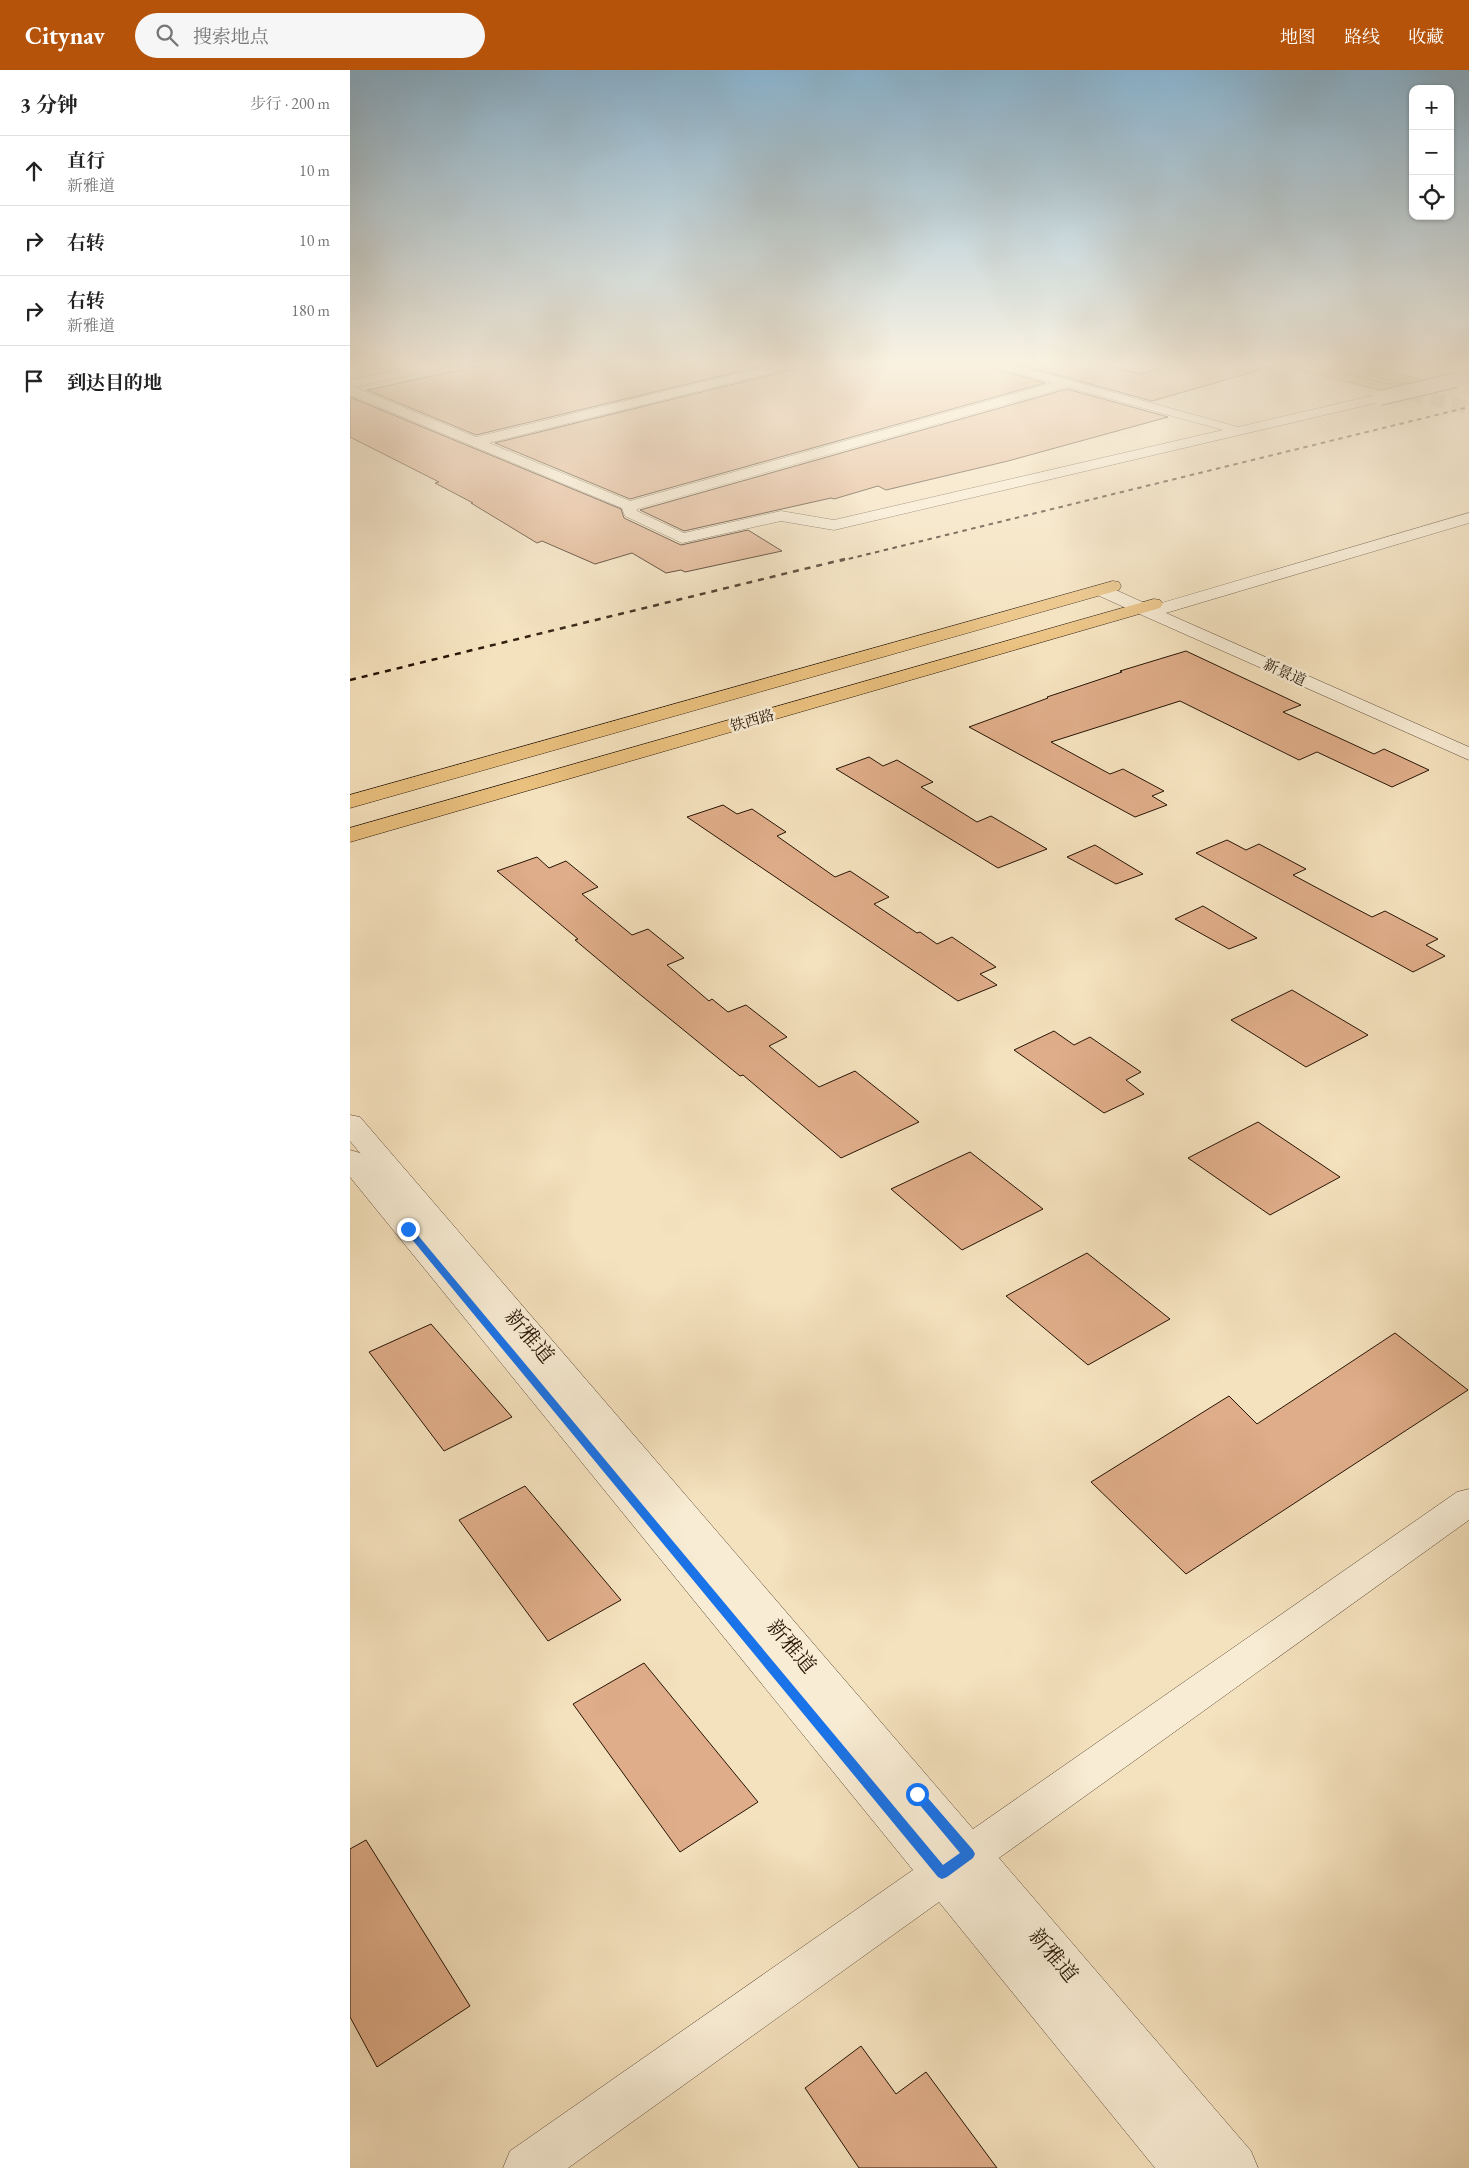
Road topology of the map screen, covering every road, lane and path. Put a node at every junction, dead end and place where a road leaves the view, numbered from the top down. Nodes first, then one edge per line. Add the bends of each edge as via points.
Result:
1 (523, 462) edge
2 (787, 462) edge
3 (1102, 462) edge
4 (630, 506) junction
5 (1469, 518) edge
6 (1107, 588) joint
7 (1152, 608) junction
8 (1469, 743) edge
9 (1469, 754) edge
10 (350, 802) edge
11 (350, 835) edge
12 (350, 1123) edge
13 (350, 1159) edge
14 (1469, 1502) edge
15 (955, 1864) junction
16 (527, 2168) edge
17 (1186, 2168) edge
18 (1234, 2168) edge

1 - 4 street
2 - 4 street
3 - 4 street via 834,525 781,516 682,538 630,513
5 - 7 street
6 - 7 street, 新景道
6 - 10 main road, 铁西路
7 - 8 street, 新景道
7 - 9 street, 新景道
7 - 11 main road, 铁西路
12 - 15 street, 新雅道
13 - 15 street, 新雅道
14 - 15 street
15 - 16 street
15 - 17 street, 新雅道
15 - 18 street, 新雅道

